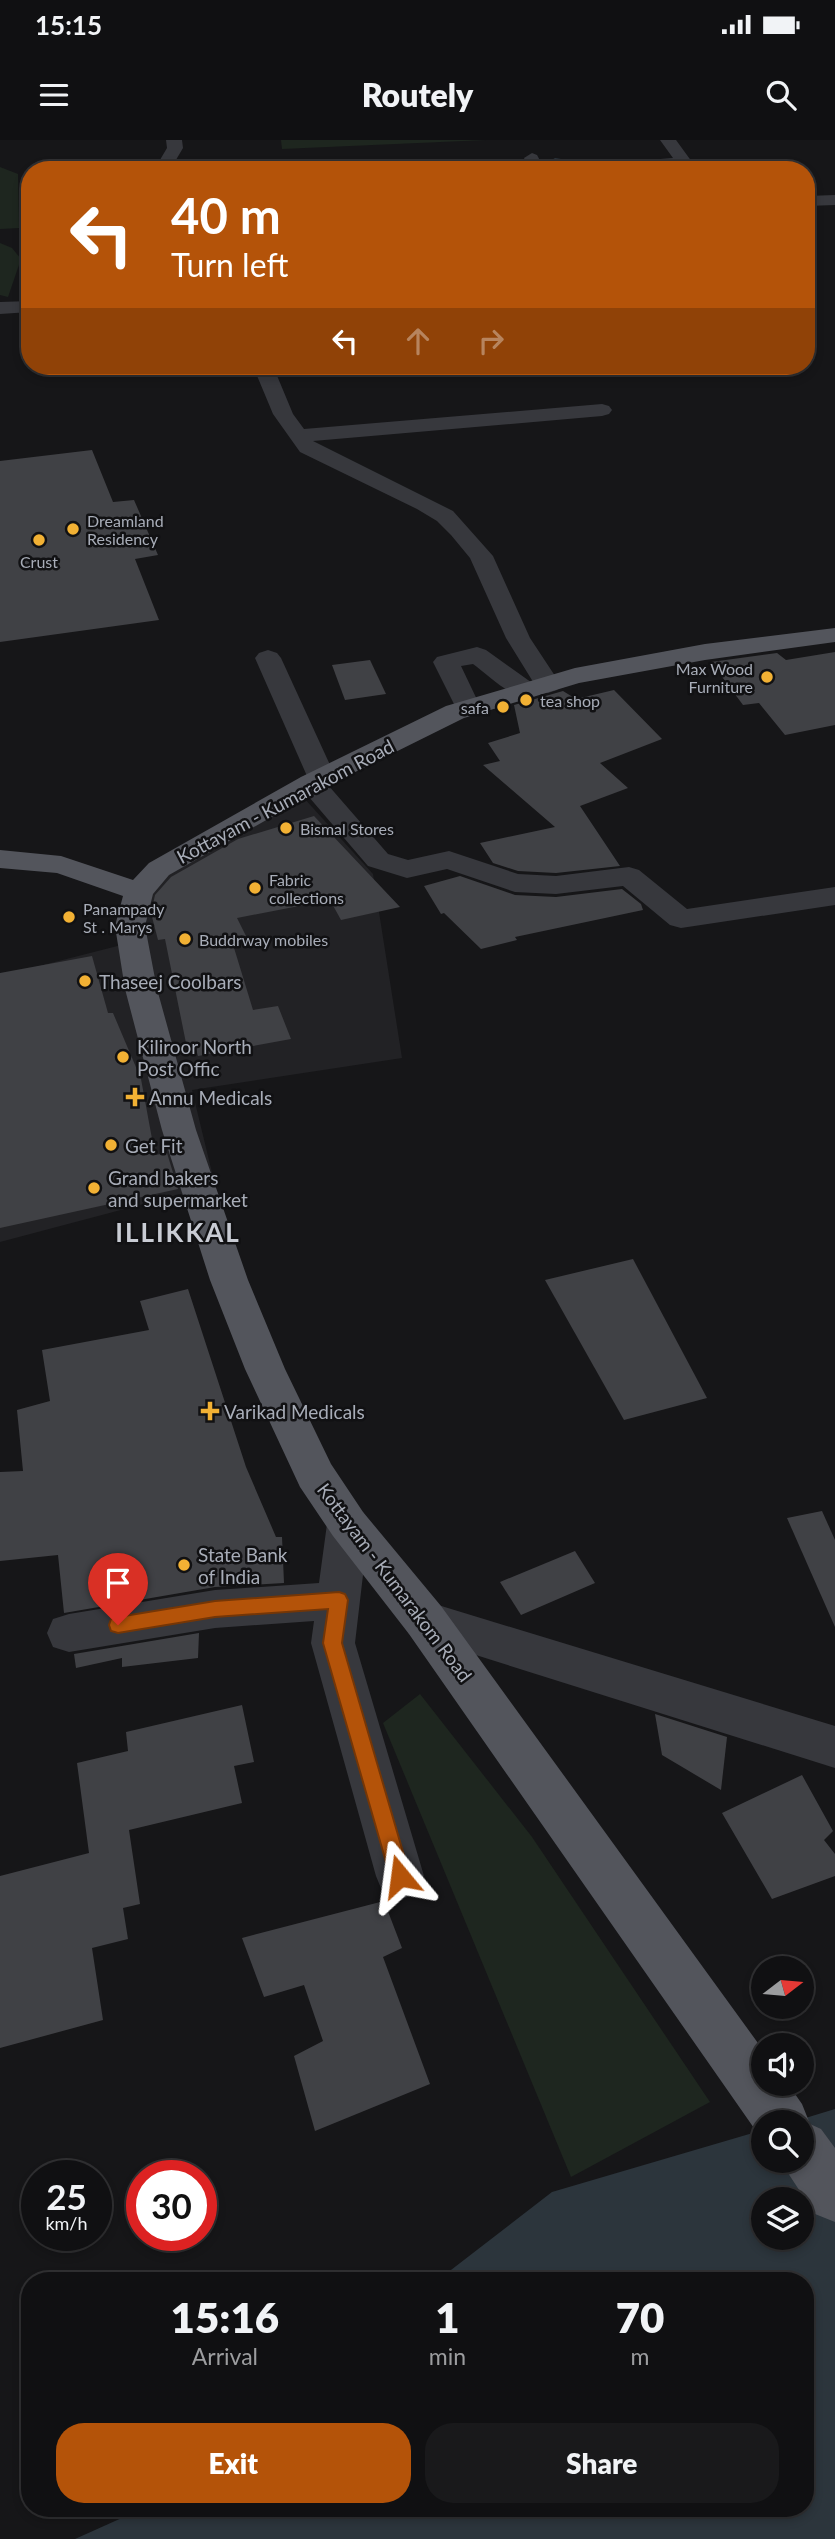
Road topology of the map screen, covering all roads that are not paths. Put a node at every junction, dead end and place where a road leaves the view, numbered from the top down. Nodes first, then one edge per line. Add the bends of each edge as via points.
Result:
1 (174, 140) edge
2 (668, 140) edge
3 (167, 161) edge
4 (683, 161) edge
5 (835, 200) edge
6 (815, 201) edge
7 (21, 307) edge
8 (0, 308) edge
9 (267, 375) edge
10 (602, 410) dead end
11 (299, 436) junction
12 (835, 635) edge
13 (268, 658) dead end
14 (537, 688) junction
15 (468, 708) junction
16 (316, 780) junction
17 (0, 859) edge
18 (139, 892) junction
19 (835, 896) edge
20 (348, 1524) junction
21 (339, 1600) junction
22 (425, 1620) junction
23 (69, 1633) dead end
24 (835, 1747) edge
25 (400, 1876) dead end
26 (770, 2106) edge
27 (814, 2164) edge
28 (835, 2193) edge

1 - 3 street
2 - 4 street
5 - 6 street
7 - 8 street
9 - 11 street via 283,414
10 - 11 street
11 - 14 street via 316,454 425,504 453,523 481,556
12 - 14 main road, Kottayam - Kumarakom Road via 705,652 575,676
13 - 16 street
14 - 15 main road, Kottayam - Kumarakom Road
14 - 15 street via 477,655 446,662
15 - 16 main road, Kottayam - Kumarakom Road
16 - 18 main road, Kottayam - Kumarakom Road via 159,869
16 - 19 street via 378,860 407,870 449,860 514,883 556,885 629,876 681,919
17 - 18 main road via 61,865
18 - 20 main road, Kottayam - Kumarakom Road via 130,926 141,989 229,1280 315,1475
20 - 21 street
20 - 22 main road, Kottayam - Kumarakom Road
21 - 23 street via 215,1609
21 - 25 street via 333,1643
22 - 24 street
22 - 26 main road, Kottayam - Kumarakom Road
27 - 28 main road

